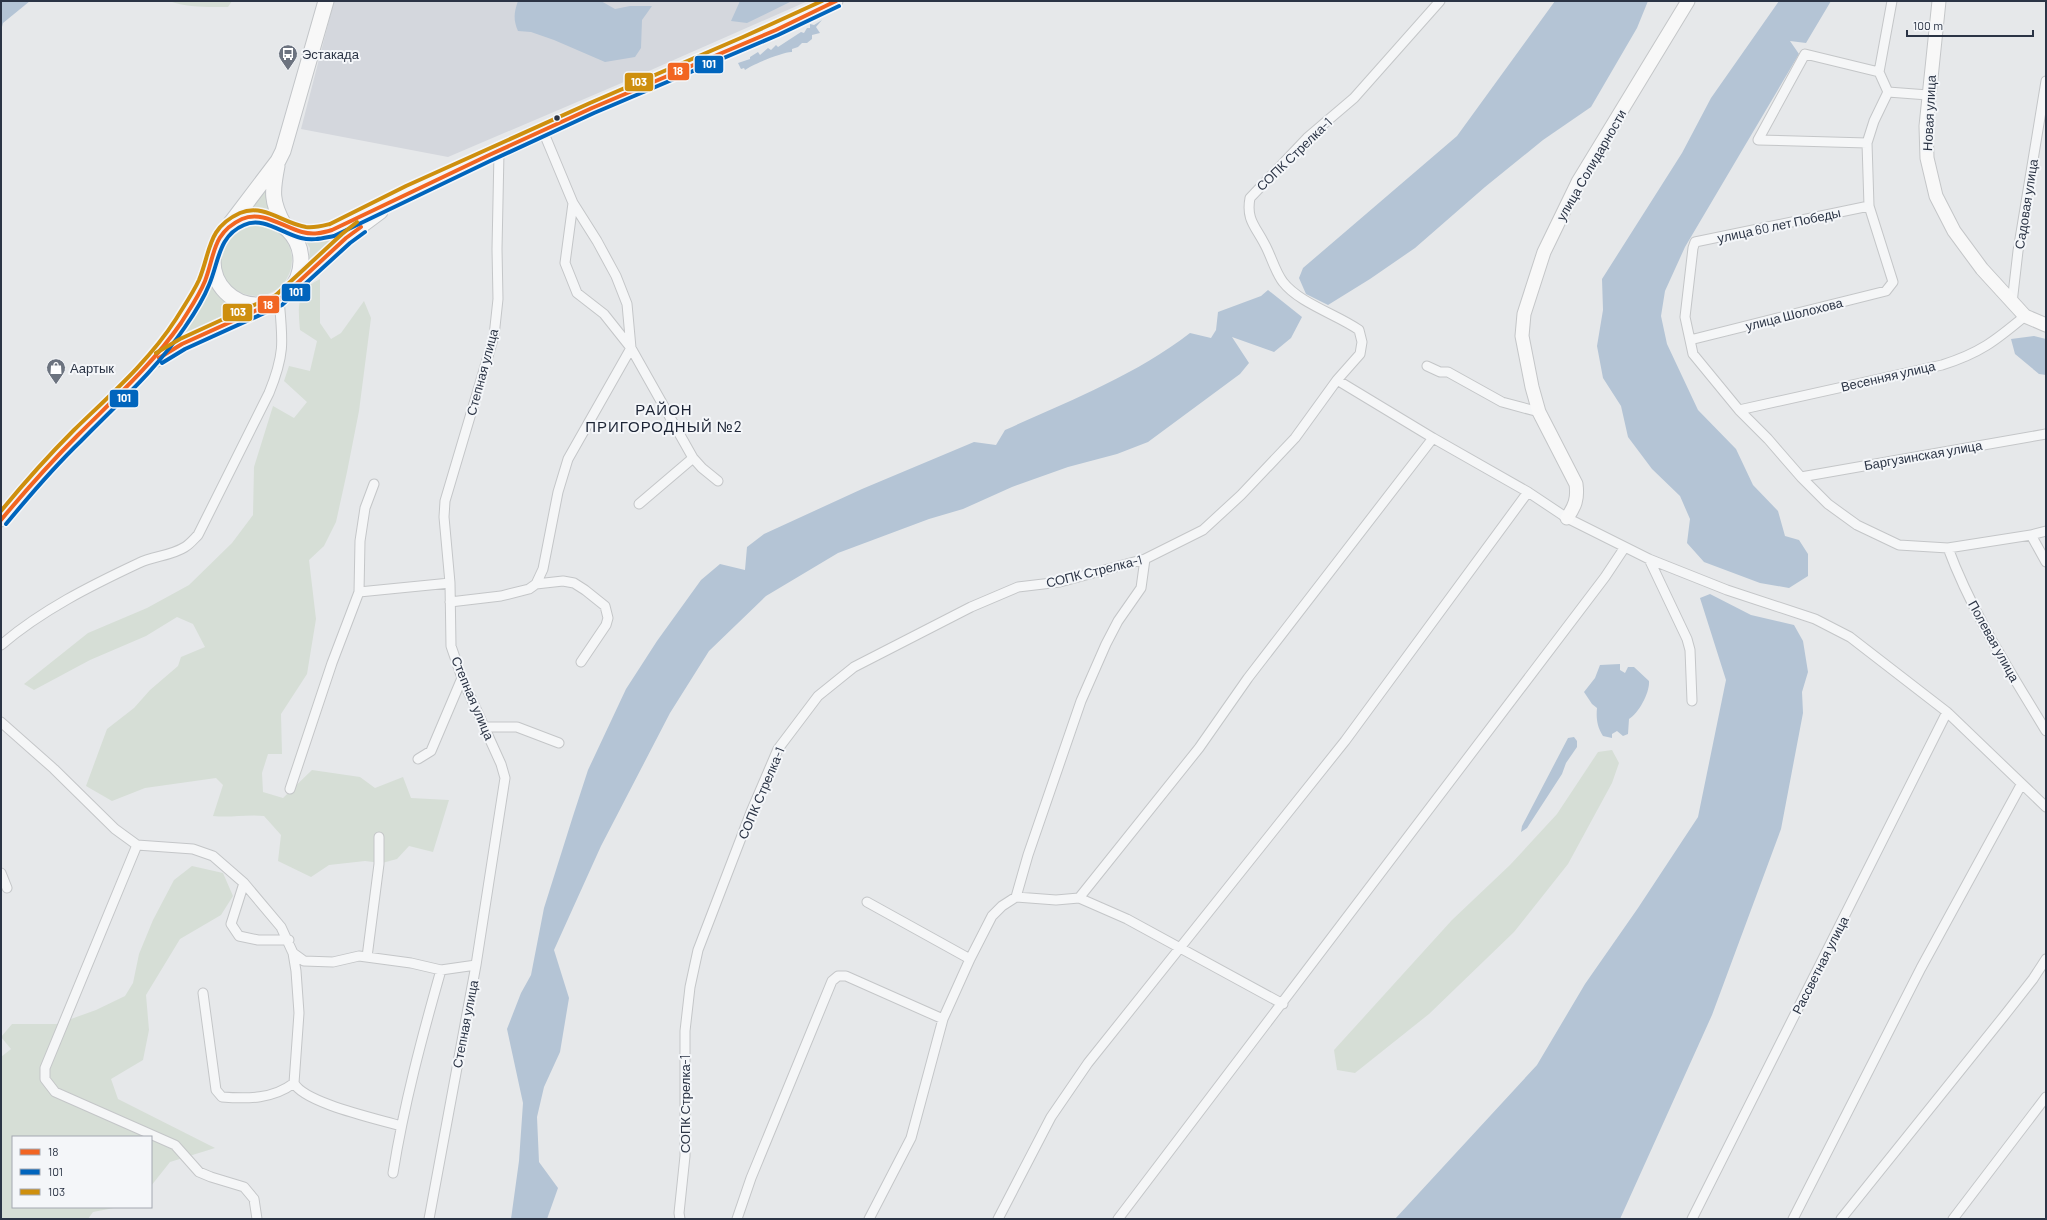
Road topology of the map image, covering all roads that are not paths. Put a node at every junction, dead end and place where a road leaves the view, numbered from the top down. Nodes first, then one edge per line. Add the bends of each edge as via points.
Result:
1 (326, 1) edge
2 (836, 1) edge
3 (1440, 1) edge
4 (1688, 1) edge
5 (1892, 1) edge
6 (1939, 1) edge
7 (1878, 72) junction
8 (2046, 81) edge
9 (1888, 92) junction
10 (1928, 95) junction
11 (543, 131) junction
12 (1867, 143) junction
13 (499, 152) junction
14 (278, 161) junction
15 (404, 195) junction
16 (573, 203) junction
17 (1869, 206) junction
18 (286, 226) junction
19 (228, 227) junction
20 (214, 248) junction
21 (293, 287) junction
22 (275, 302) junction
23 (2012, 304) junction
24 (2026, 316) junction
25 (2046, 325) edge
26 (1690, 340) junction
27 (631, 348) junction
28 (1427, 366) dead end
29 (144, 369) junction
30 (1337, 380) junction
31 (1739, 410) junction
32 (1539, 412) junction
33 (2046, 434) edge
34 (1433, 438) junction
35 (693, 458) junction
36 (1801, 477) junction
37 (718, 481) dead end
38 (374, 484) dead end
39 (1528, 492) junction
40 (639, 504) dead end
41 (1567, 518) junction
42 (1, 520) edge
43 (2046, 531) edge
44 (2031, 535) junction
45 (1625, 547) junction
46 (1948, 548) junction
47 (1145, 559) junction
48 (1649, 559) junction
49 (2046, 562) edge
50 (450, 584) junction
51 (536, 584) junction
52 (359, 592) junction
53 (450, 602) junction
54 (1, 646) edge
55 (581, 662) dead end
56 (462, 678) junction
57 (1692, 701) dead end
58 (1947, 712) junction
59 (1, 722) edge
60 (484, 728) junction
61 (2046, 730) edge
62 (559, 743) dead end
63 (418, 759) dead end
64 (2021, 785) junction
65 (290, 789) dead end
66 (2046, 807) edge
67 (378, 837) dead end
68 (137, 845) junction
69 (1, 873) edge
70 (244, 883) junction
71 (7, 888) dead end
72 (1016, 897) junction
73 (1078, 898) junction
74 (867, 902) dead end
75 (289, 940) junction
76 (1179, 948) junction
77 (293, 953) junction
78 (367, 957) junction
79 (970, 959) junction
80 (2046, 959) edge
81 (476, 965) junction
82 (441, 970) junction
83 (203, 993) dead end
84 (1283, 1004) junction
85 (943, 1019) junction
86 (294, 1083) junction
87 (2046, 1096) edge
88 (401, 1126) junction
89 (393, 1173) dead end
90 (257, 1219) edge
91 (428, 1219) edge
92 (680, 1219) edge
93 (737, 1219) edge
94 (869, 1219) edge
95 (998, 1219) edge
96 (1118, 1219) edge
97 (1692, 1219) edge
98 (1793, 1219) edge
99 (1841, 1219) edge
100 (1953, 1219) edge

1 - 14 main road via 290,130
2 - 11 main road
3 - 30 street, СОПК Стрелка-1 via 1354,98 1306,138 1250,198 1248,211 1253,226 1283,282 1303,299 1359,330 1362,342 1360,354
4 - 32 main road, улица Солидарности via 1578,182 1538,267 1524,314 1522,336
5 - 7 street
6 - 10 main road, Новая улица
7 - 9 street
7 - 12 street via 1805,54 1758,140
8 - 23 street, Садовая улица via 2018,251
9 - 10 street
9 - 12 street
10 - 23 main road, Новая улица via 1927,158 1936,196 1954,231
11 - 13 main road
11 - 16 street
12 - 17 street
13 - 15 main road
13 - 50 street, Степная улица via 498,299 494,336 445,501
14 - 18 main road via 273,199 275,209
14 - 19 main road
15 - 18 main road via 321,234 298,233
15 - 21 main road via 346,238
16 - 27 street via 616,276 627,304
16 - 27 street via 565,263 577,293 604,314
17 - 26 street, улица 60 лет Победы via 1696,242 1693,248 1685,316
17 - 26 street, улица Шолохова via 1893,282 1886,291
18 - 19 main road via 269,218 256,217 241,220
18 - 21 main road via 296,238 300,249 299,275
19 - 20 main road via 219,236
20 - 22 main road via 213,272 225,293 246,305 258,306
20 - 29 main road via 205,279 194,303
21 - 22 main road
22 - 29 main road via 182,344
22 - 54 street via 283,346 278,372 198,535 185,547 173,553 141,562 48,609
23 - 24 main road, Новая улица
24 - 25 main road, Новая улица
24 - 31 street, Весенняя улица via 1994,342 1967,357
26 - 31 street via 1693,354
27 - 35 street
27 - 51 street via 568,459 558,492 543,569
28 - 32 street via 1440,372 1448,372 1502,402
29 - 42 main road via 60,454
30 - 34 street
30 - 47 street, СОПК Стрелка-1 via 1295,438 1209,525
31 - 36 street
32 - 41 main road, улица Солидарности via 1576,484 1576,505
33 - 36 street, Баргузинская улица
34 - 39 street
34 - 73 street via 1248,678 1199,748
35 - 37 street
35 - 40 street
36 - 46 street via 1828,504 1857,525 1892,542 1899,545
38 - 52 street via 365,508 360,541
39 - 41 street
39 - 76 street via 1345,741
41 - 45 street
43 - 44 street
44 - 46 street
44 - 49 street
45 - 48 street
45 - 84 street via 1600,584
46 - 61 street, Полевая улица via 1959,578 1992,640
47 - 72 street via 1141,588 1118,621 1081,700
47 - 92 street, СОПК Стрелка-1 via 1060,582 1018,587 971,607 854,667 818,696 778,748 698,950 690,987 686,1031 685,1156
48 - 57 street via 1687,639 1690,650
48 - 58 street via 1727,590 1815,619 1850,637
50 - 52 street
50 - 53 street, Степная улица
51 - 53 street via 529,589 501,596
51 - 55 street via 552,581 574,584 605,606 608,618 606,625
52 - 65 street via 332,663
53 - 56 street, Степная улица via 451,646
56 - 60 street, Степная улица
56 - 63 street via 431,751
58 - 64 street
58 - 97 street, Рассветная улица
59 - 68 street via 54,769 115,829
60 - 62 street via 517,727
60 - 81 street, Степная улица via 502,764 505,778
64 - 66 street
64 - 98 street via 1921,968
67 - 78 street via 379,864
68 - 70 street via 193,849 213,856
68 - 90 street via 45,1068 45,1079 55,1092 175,1145 199,1172 244,1187 254,1199
69 - 71 street
70 - 75 street
70 - 75 street via 231,924 239,936 258,940
72 - 73 street via 1056,900
72 - 79 street via 992,916
73 - 76 street via 1127,919
74 - 79 street
75 - 77 street
76 - 84 street
76 - 95 street via 1088,1063 1061,1102
77 - 78 street via 304,961 333,962
77 - 86 street via 299,1013
78 - 82 street
79 - 85 street
80 - 99 street via 2004,1016
81 - 82 street
81 - 91 street, Степная улица
82 - 88 street
83 - 86 street via 216,1090 222,1097 253,1098 272,1095
84 - 96 street
85 - 93 street via 846,976 838,976 832,981 751,1178
85 - 94 street via 911,1138
86 - 88 street via 297,1090 323,1102
87 - 100 street
88 - 89 street

